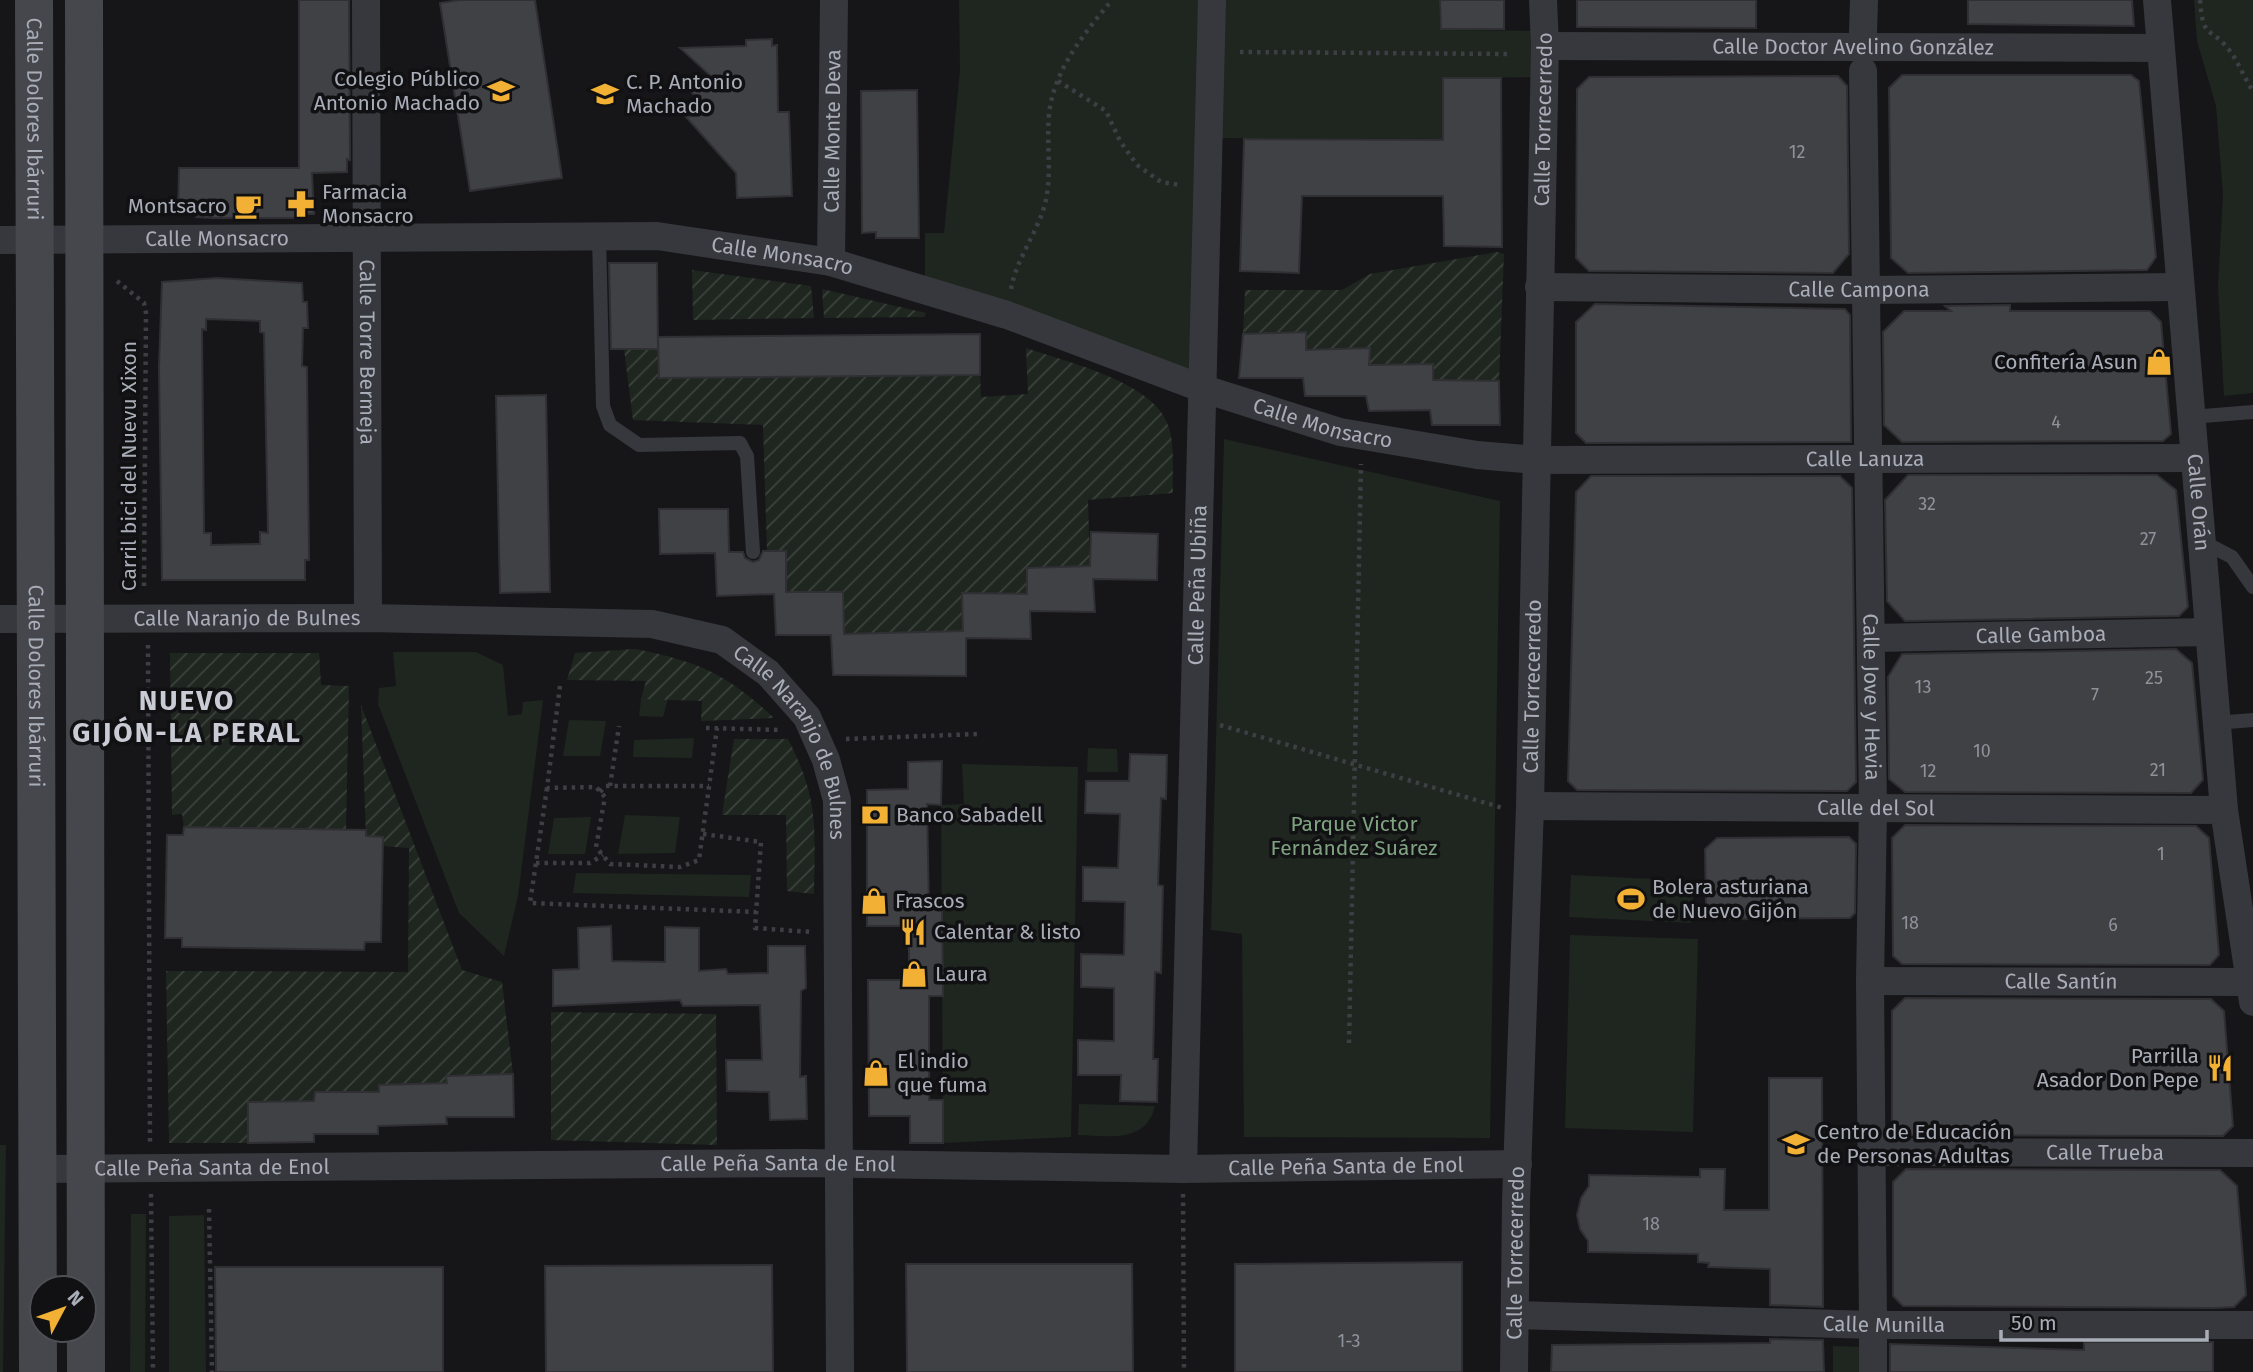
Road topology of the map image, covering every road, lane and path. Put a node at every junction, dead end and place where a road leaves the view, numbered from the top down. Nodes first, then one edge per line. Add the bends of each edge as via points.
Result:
1 (34, 0) edge
2 (84, 0) edge
3 (366, 0) edge
4 (834, 0) edge
5 (1112, 0) edge
6 (1212, 0) edge
7 (1543, 0) edge
8 (1864, 0) edge
9 (2157, 0) edge
10 (2200, 0) edge
11 (1863, 33) dead end
12 (1545, 46) junction
13 (2160, 48) junction
14 (1240, 52) dead end
15 (1510, 54) dead end
16 (1863, 71) dead end
17 (1058, 81) junction
18 (2253, 91) edge
19 (1185, 186) dead end
20 (367, 236) junction
21 (598, 236) junction
22 (101, 239) junction
23 (18, 240) edge
24 (831, 262) junction
25 (1539, 287) junction
26 (2180, 287) junction
27 (1865, 290) junction
28 (1007, 315) junction
29 (1201, 388) junction
30 (2253, 412) edge
31 (2191, 417) junction
32 (2194, 458) junction
33 (1535, 460) junction
34 (1868, 460) junction
35 (1361, 464) dead end
36 (2203, 542) junction
37 (754, 552) dead end
38 (2253, 587) edge
39 (368, 618) junction
40 (0, 619) edge
41 (37, 619) junction
42 (85, 619) junction
43 (146, 620) junction
44 (2209, 632) junction
45 (1871, 638) junction
46 (560, 686) dead end
47 (1192, 717) junction
48 (2253, 720) edge
49 (2217, 723) junction
50 (619, 726) dead end
51 (706, 728) dead end
52 (717, 728) junction
53 (779, 732) dead end
54 (977, 734) dead end
55 (845, 739) dead end
56 (1354, 765) junction
57 (610, 786) junction
58 (709, 786) junction
59 (547, 788) junction
60 (600, 792) junction
61 (1517, 807) junction
62 (1873, 808) junction
63 (2224, 810) junction
64 (703, 834) junction
65 (603, 855) junction
66 (536, 863) junction
67 (756, 912) junction
68 (815, 932) dead end
69 (1870, 981) junction
70 (2252, 992) edge
71 (1349, 1043) dead end
72 (1872, 1152) junction
73 (2253, 1153) edge
74 (839, 1164) junction
75 (1518, 1164) junction
76 (86, 1167) junction
77 (40, 1169) junction
78 (150, 1169) junction
79 (1183, 1169) junction
80 (209, 1209) dead end
81 (1515, 1315) junction
82 (2253, 1325) edge
83 (1873, 1332) junction
84 (38, 1372) edge
85 (86, 1372) edge
86 (153, 1372) edge
87 (212, 1372) edge
88 (840, 1372) edge
89 (1184, 1372) edge
90 (1514, 1372) edge
91 (1873, 1372) edge

1 - 23 street, Calle Dolores Ibárruri
2 - 22 street
3 - 20 street, Calle Torre Bermeja
4 - 24 street, Calle Monte Deva
5 - 17 path via 1080,38
6 - 29 street, Calle Peña Ubiña
7 - 12 street, Calle Torrecerredo
8 - 11 street
9 - 13 street, Calle Orán
10 - 18 path via 2207,32 2231,53
12 - 13 street, Calle Doctor Avelino González
12 - 25 street, Calle Torrecerredo
13 - 26 street, Calle Orán
14 - 15 path
16 - 27 street, Calle Jove y Hevia
17 - 19 path via 1106,111 1137,165 1161,182
17 - 28 path via 1050,107 1046,200 1012,283
20 - 21 street, Calle Monsacro
20 - 22 street, Calle Monsacro
20 - 39 street, Calle Torre Bermeja
21 - 24 street, Calle Monsacro via 657,236
21 - 37 lane via 603,406 610,425 639,445 740,443 747,456
22 - 23 street, Calle Monsacro
22 - 42 street
22 - 43 path, Carril bici del Nuevu Xixon via 118,256 111,272 121,287 144,303 146,313
23 - 41 street, Calle Dolores Ibárruri
24 - 28 street, Calle Monsacro
25 - 27 street, Calle Campona
25 - 33 street, Calle Torrecerredo
26 - 27 street, Calle Campona
26 - 31 street, Calle Orán
27 - 34 street, Calle Jove y Hevia
28 - 29 street, Calle Monsacro
29 - 33 street, Calle Monsacro via 1340,432
29 - 47 street, Calle Peña Ubiña
30 - 31 lane
31 - 32 street, Calle Orán
32 - 34 street, Calle Lanuza
32 - 36 street, Calle Orán
33 - 34 street, Calle Lanuza
33 - 61 street, Calle Torrecerredo
34 - 45 street, Calle Jove y Hevia
35 - 56 path
36 - 38 lane via 2232,557
36 - 44 street, Calle Orán
39 - 43 street, Calle Naranjo de Bulnes
39 - 74 street, Calle Naranjo de Bulnes via 652,624 722,640 788,693 807,717 837,800
40 - 41 street, Calle Naranjo de Bulnes
41 - 42 street, Calle Naranjo de Bulnes
41 - 77 street, Calle Dolores Ibárruri
42 - 43 street, Calle Naranjo de Bulnes
42 - 76 street
43 - 78 path, Carril bici del Nuevu Xixon
44 - 45 street, Calle Gamboa
44 - 49 street, Calle Orán
45 - 62 street, Calle Jove y Hevia
46 - 59 path
47 - 56 path
47 - 79 street, Calle Peña Ubiña
48 - 49 lane
49 - 63 street, Calle Orán
50 - 57 path
51 - 52 path
52 - 53 path
52 - 58 path
54 - 55 path
56 - 61 path via 1495,808
56 - 71 path
57 - 58 path
57 - 60 path
58 - 64 path
59 - 60 path via 596,787
59 - 66 path
60 - 65 path via 605,797 596,847
61 - 62 street, Calle del Sol
61 - 75 street, Calle Torrecerredo
62 - 63 street, Calle del Sol
62 - 69 street, Calle Jove y Hevia
63 - 70 street, Calle Orán
64 - 65 path via 699,860 680,867 610,864
64 - 67 path via 761,842
65 - 66 path via 590,863
66 - 67 path via 530,903
67 - 68 path via 755,928
69 - 70 street, Calle Santín
69 - 72 street, Calle Jove y Hevia
72 - 73 street, Calle Trueba
72 - 83 street, Calle Jove y Hevia
74 - 78 street, Calle Peña Santa de Enol
74 - 79 street, Calle Peña Santa de Enol
74 - 88 street, Calle Naranjo de Bulnes
75 - 79 street, Calle Peña Santa de Enol
75 - 81 street, Calle Torrecerredo
76 - 77 street, Calle Peña Santa de Enol
76 - 78 street, Calle Peña Santa de Enol
76 - 85 street
77 - 84 street, Calle Dolores Ibárruri
78 - 86 path, Carril bici del Nuevu Xixon
79 - 89 path
80 - 87 path
81 - 83 street, Calle Munilla
81 - 90 street, Calle Torrecerredo
82 - 83 street, Calle Munilla
83 - 91 street, Calle Jove y Hevia

